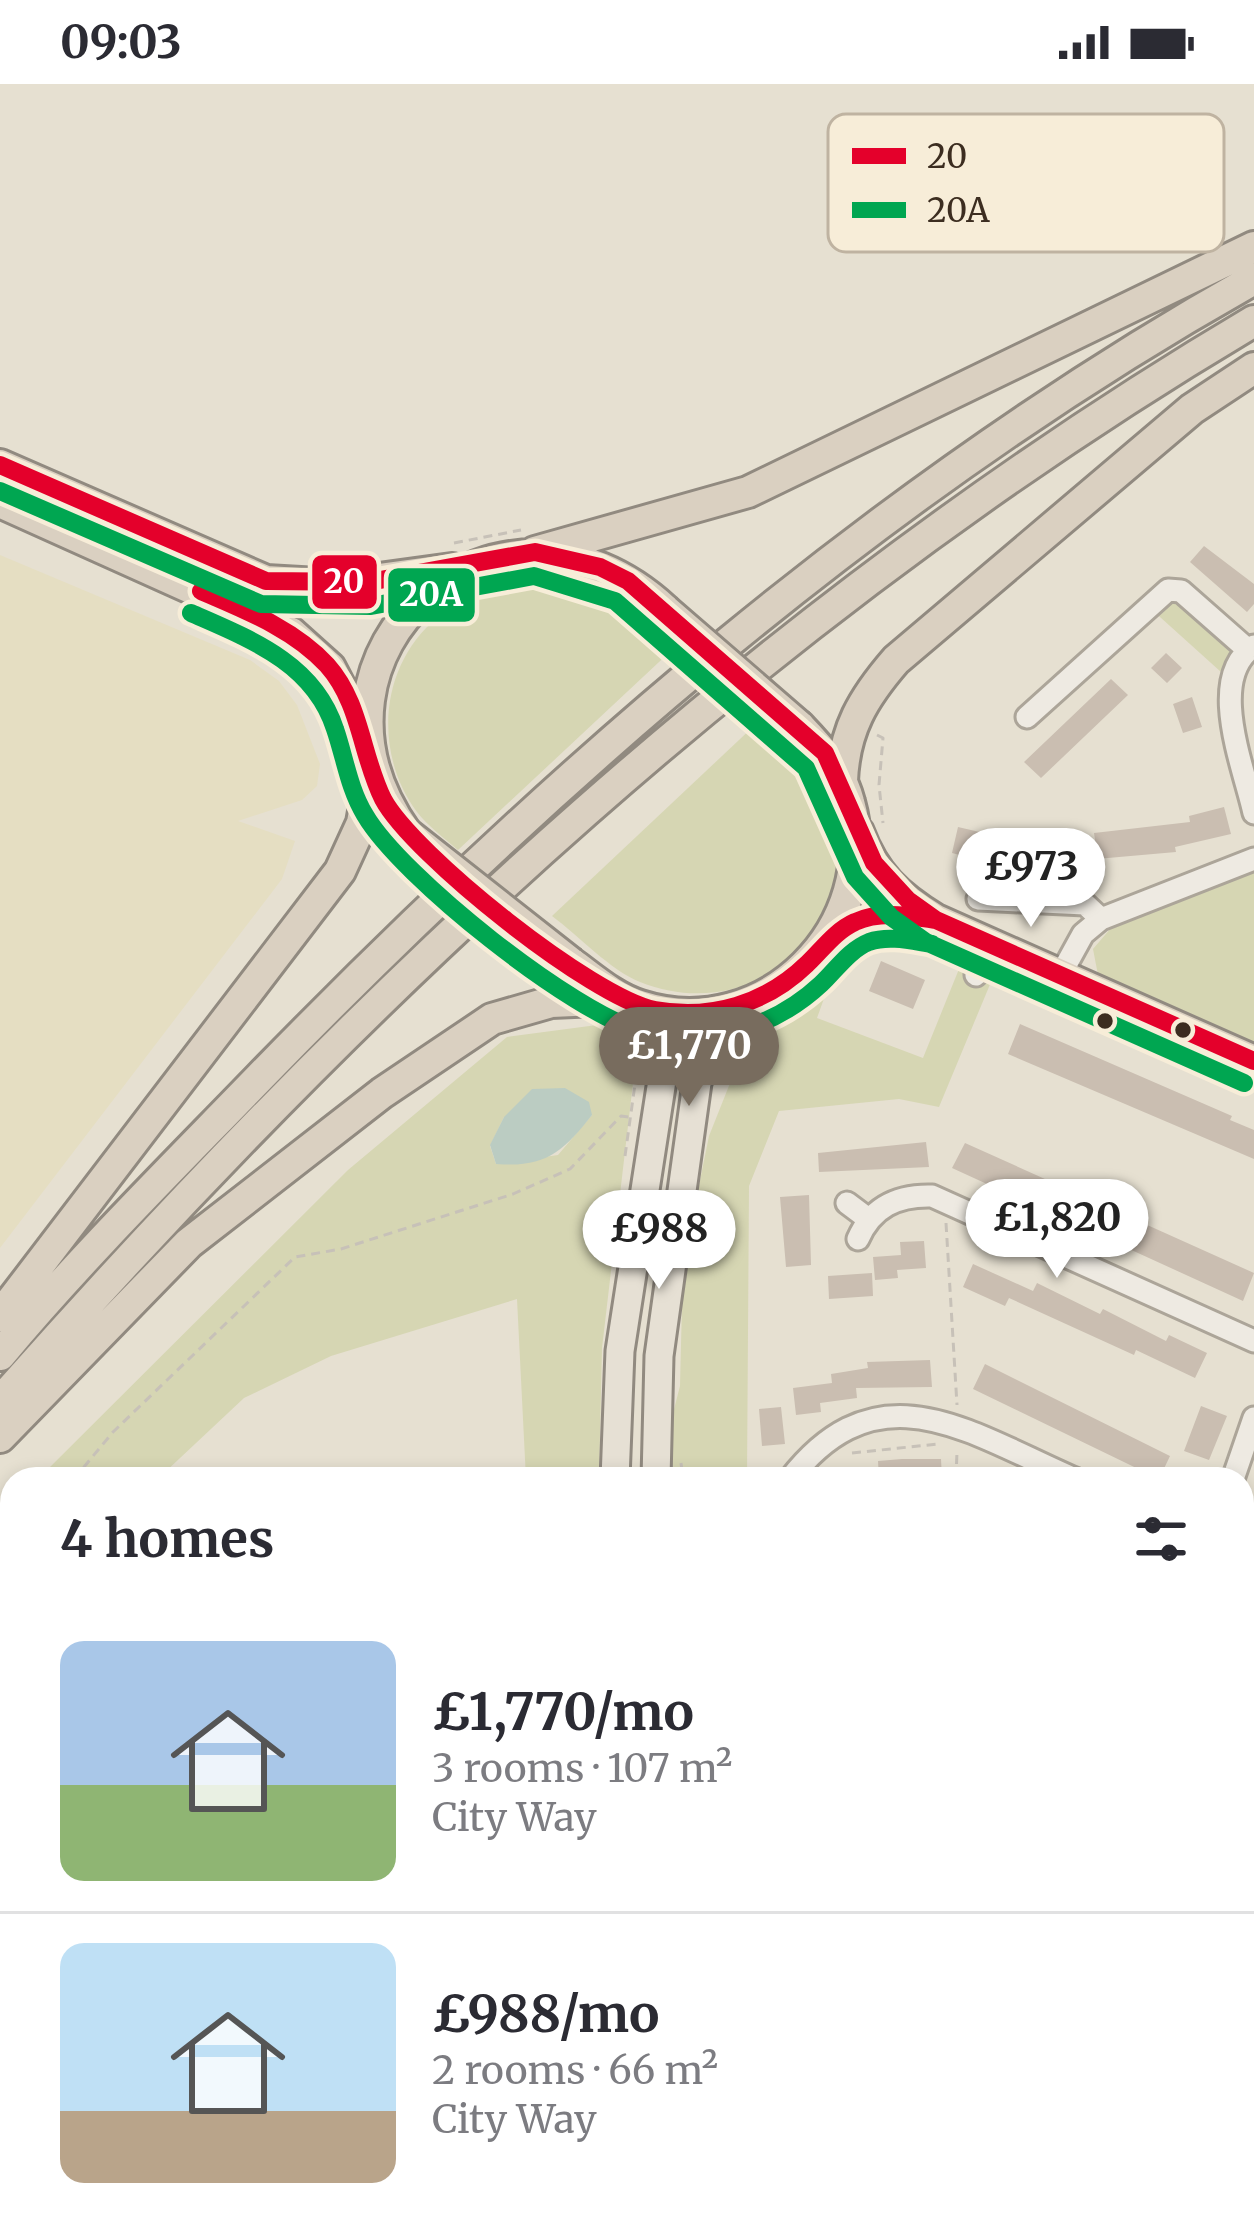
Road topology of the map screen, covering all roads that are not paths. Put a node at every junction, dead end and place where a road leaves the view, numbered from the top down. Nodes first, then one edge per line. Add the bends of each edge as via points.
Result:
1 (1254, 247) edge
2 (1254, 279) edge
3 (1254, 321) edge
4 (1254, 368) edge
5 (0, 465) edge
6 (0, 502) edge
7 (537, 539) junction
8 (456, 556) junction
9 (1251, 647) edge
10 (1027, 717) dead end
11 (370, 755) junction
12 (842, 781) junction
13 (1254, 813) edge
14 (854, 820) junction
15 (1254, 859) edge
16 (978, 899) dead end
17 (1101, 919) junction
18 (936, 920) junction
19 (831, 939) junction
20 (989, 943) junction
21 (1061, 974) junction
22 (976, 975) dead end
23 (757, 1002) junction
24 (632, 1003) junction
25 (1254, 1060) edge
26 (848, 1203) dead end
27 (867, 1218) junction
28 (858, 1240) dead end
29 (0, 1316) edge
30 (1254, 1341) edge
31 (0, 1354) edge
32 (0, 1402) edge
33 (1254, 1418) edge
34 (0, 1437) edge
35 (615, 1467) edge
36 (656, 1467) edge
37 (801, 1467) edge
38 (1047, 1467) edge
39 (1237, 1467) edge

1 - 7 highway via 748,492
2 - 31 highway via 1154,335 818,567 644,716 394,940
3 - 32 highway via 841,597 610,788 411,970
4 - 12 highway via 1192,409 896,660 852,722
5 - 8 highway via 266,581 335,585
6 - 11 highway via 291,633 330,668
7 - 8 highway
7 - 12 highway, bridge via 645,591 800,726
8 - 11 highway via 388,640 370,689
9 - 10 street via 1181,591 1168,590
9 - 13 street via 1237,663 1230,700
11 - 24 highway, bridge via 385,803 406,833
11 - 29 highway via 362,823 340,871
12 - 14 highway
14 - 18 highway via 878,874
14 - 19 highway via 852,877
15 - 17 street
16 - 17 street via 1085,904
17 - 21 street
18 - 19 highway via 876,916
18 - 20 highway
19 - 23 highway
20 - 21 highway
20 - 22 street
21 - 25 highway
23 - 24 highway via 681,1014
23 - 36 main road via 709,1046 697,1083 659,1356
24 - 34 highway via 551,1002 492,1018 189,1243
24 - 35 main road via 662,1039 665,1061 620,1351
26 - 27 street
27 - 28 street
27 - 30 street via 911,1195 944,1200
33 - 39 street
37 - 38 street via 835,1432 861,1420 916,1417

